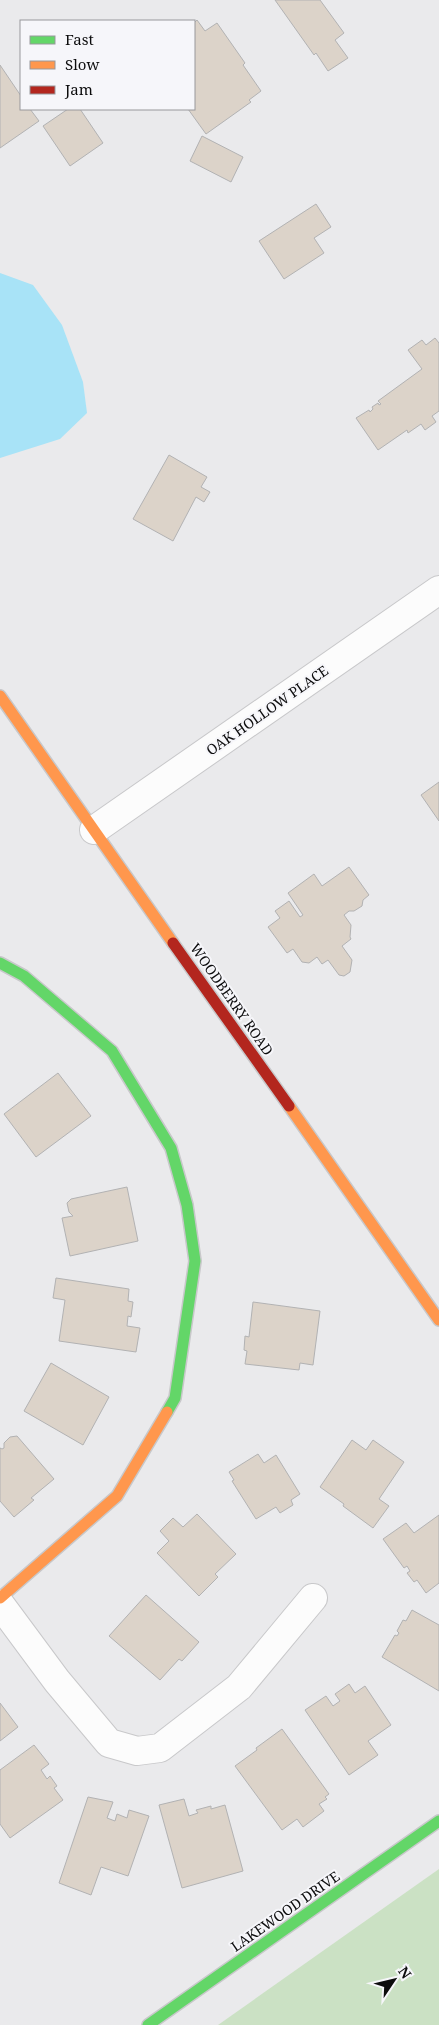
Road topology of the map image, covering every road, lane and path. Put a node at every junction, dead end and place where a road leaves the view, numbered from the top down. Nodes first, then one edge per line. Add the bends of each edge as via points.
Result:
1 (439, 590) edge
2 (0, 696) edge
3 (94, 830) junction
4 (0, 963) edge
5 (439, 1320) edge
6 (0, 1598) edge
7 (313, 1598) dead end
8 (0, 1604) edge
9 (439, 1821) edge
10 (148, 2025) edge

1 - 3 street, OAK HOLLOW PLACE
2 - 3 street, WOODBERRY ROAD
3 - 5 street, WOODBERRY ROAD
4 - 6 street via 24,976 112,1051 171,1148 187,1205 195,1261 175,1398 117,1496
7 - 8 street via 239,1687 160,1748 137,1752 108,1743 56,1681
9 - 10 street, LAKEWOOD DRIVE

